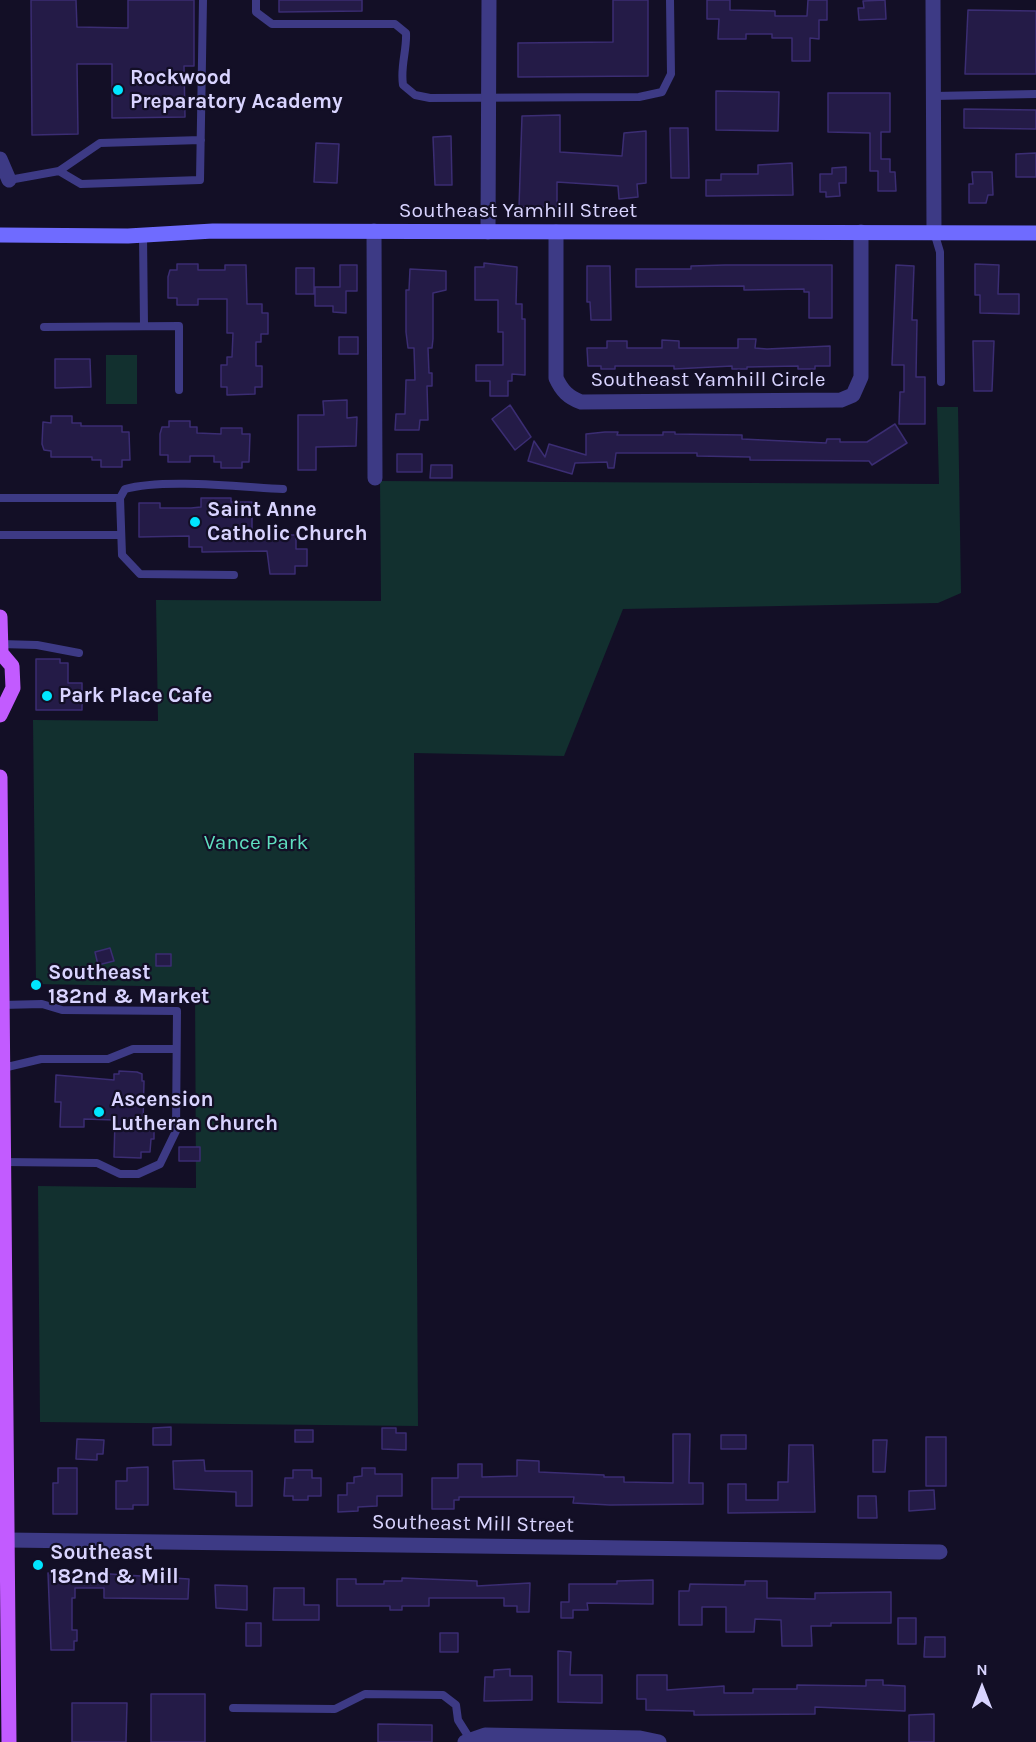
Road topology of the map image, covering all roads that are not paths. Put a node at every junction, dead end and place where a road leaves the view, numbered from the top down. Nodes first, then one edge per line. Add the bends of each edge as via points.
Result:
1 (203, 0) edge
2 (256, 0) edge
3 (489, 0) edge
4 (670, 0) edge
5 (933, 0) edge
6 (1036, 94) edge
7 (934, 96) junction
8 (489, 97) junction
9 (201, 140) junction
10 (0, 159) edge
11 (59, 171) junction
12 (9, 180) joint
13 (374, 231) junction
14 (488, 232) junction
15 (556, 232) junction
16 (861, 232) junction
17 (934, 232) junction
18 (1036, 233) edge
19 (0, 235) edge
20 (143, 235) junction
21 (144, 326) junction
22 (44, 327) dead end
23 (941, 382) dead end
24 (179, 390) dead end
25 (375, 478) dead end
26 (283, 489) dead end
27 (0, 498) edge
28 (120, 498) junction
29 (0, 535) edge
30 (120, 535) junction
31 (234, 574) dead end
32 (0, 616) edge
33 (0, 644) edge
34 (79, 653) dead end
35 (0, 654) edge
36 (0, 715) edge
37 (0, 777) edge
38 (1, 880) edge
39 (1, 967) edge
40 (2, 1005) junction
41 (176, 1049) junction
42 (2, 1068) edge
43 (4, 1162) junction
44 (2, 1257) edge
45 (7, 1540) junction
46 (940, 1552) dead end
47 (232, 1708) dead end
48 (468, 1741) edge
49 (9, 1742) edge
50 (659, 1742) edge

1 - 9 lane
2 - 8 lane via 256,12 272,24 395,24 406,33 403,85 415,95
3 - 8 street
4 - 8 lane via 670,74 662,92 639,97
5 - 7 street
6 - 7 lane
7 - 17 street
8 - 14 street
9 - 11 lane via 100,143
9 - 11 lane via 200,180 81,184
10 - 12 street
11 - 12 lane
13 - 14 street, Southeast Yamhill Street
13 - 20 street, Southeast Yamhill Street
13 - 25 street
14 - 15 street, Southeast Yamhill Street
15 - 16 street, Southeast Yamhill Street
15 - 16 street, Southeast Yamhill Circle via 556,378 570,398 581,402 841,400 853,395 861,377
16 - 17 street, Southeast Yamhill Street
17 - 18 street, Southeast Yamhill Street
17 - 23 lane via 940,252
19 - 20 street, Southeast Yamhill Street
20 - 21 lane
21 - 22 lane
21 - 24 lane via 179,326
26 - 28 lane via 137,486 125,489
27 - 28 lane
28 - 30 lane
29 - 30 lane
30 - 31 lane via 122,555 140,574
32 - 33 main road
33 - 34 lane via 37,645
33 - 35 main road
35 - 36 main road via 12,666 13,688
37 - 38 main road
38 - 39 main road
39 - 40 main road
40 - 41 lane via 177,1011
40 - 42 main road
41 - 42 lane via 134,1049 108,1059 40,1059
41 - 43 lane via 176,1131 160,1164 138,1174 120,1174 97,1163
42 - 43 main road
43 - 44 main road
44 - 45 main road
45 - 46 street, Southeast Mill Street
45 - 49 main road
47 - 48 lane via 335,1709 365,1694 443,1695 456,1705
48 - 50 street via 486,1735 509,1735 640,1738

